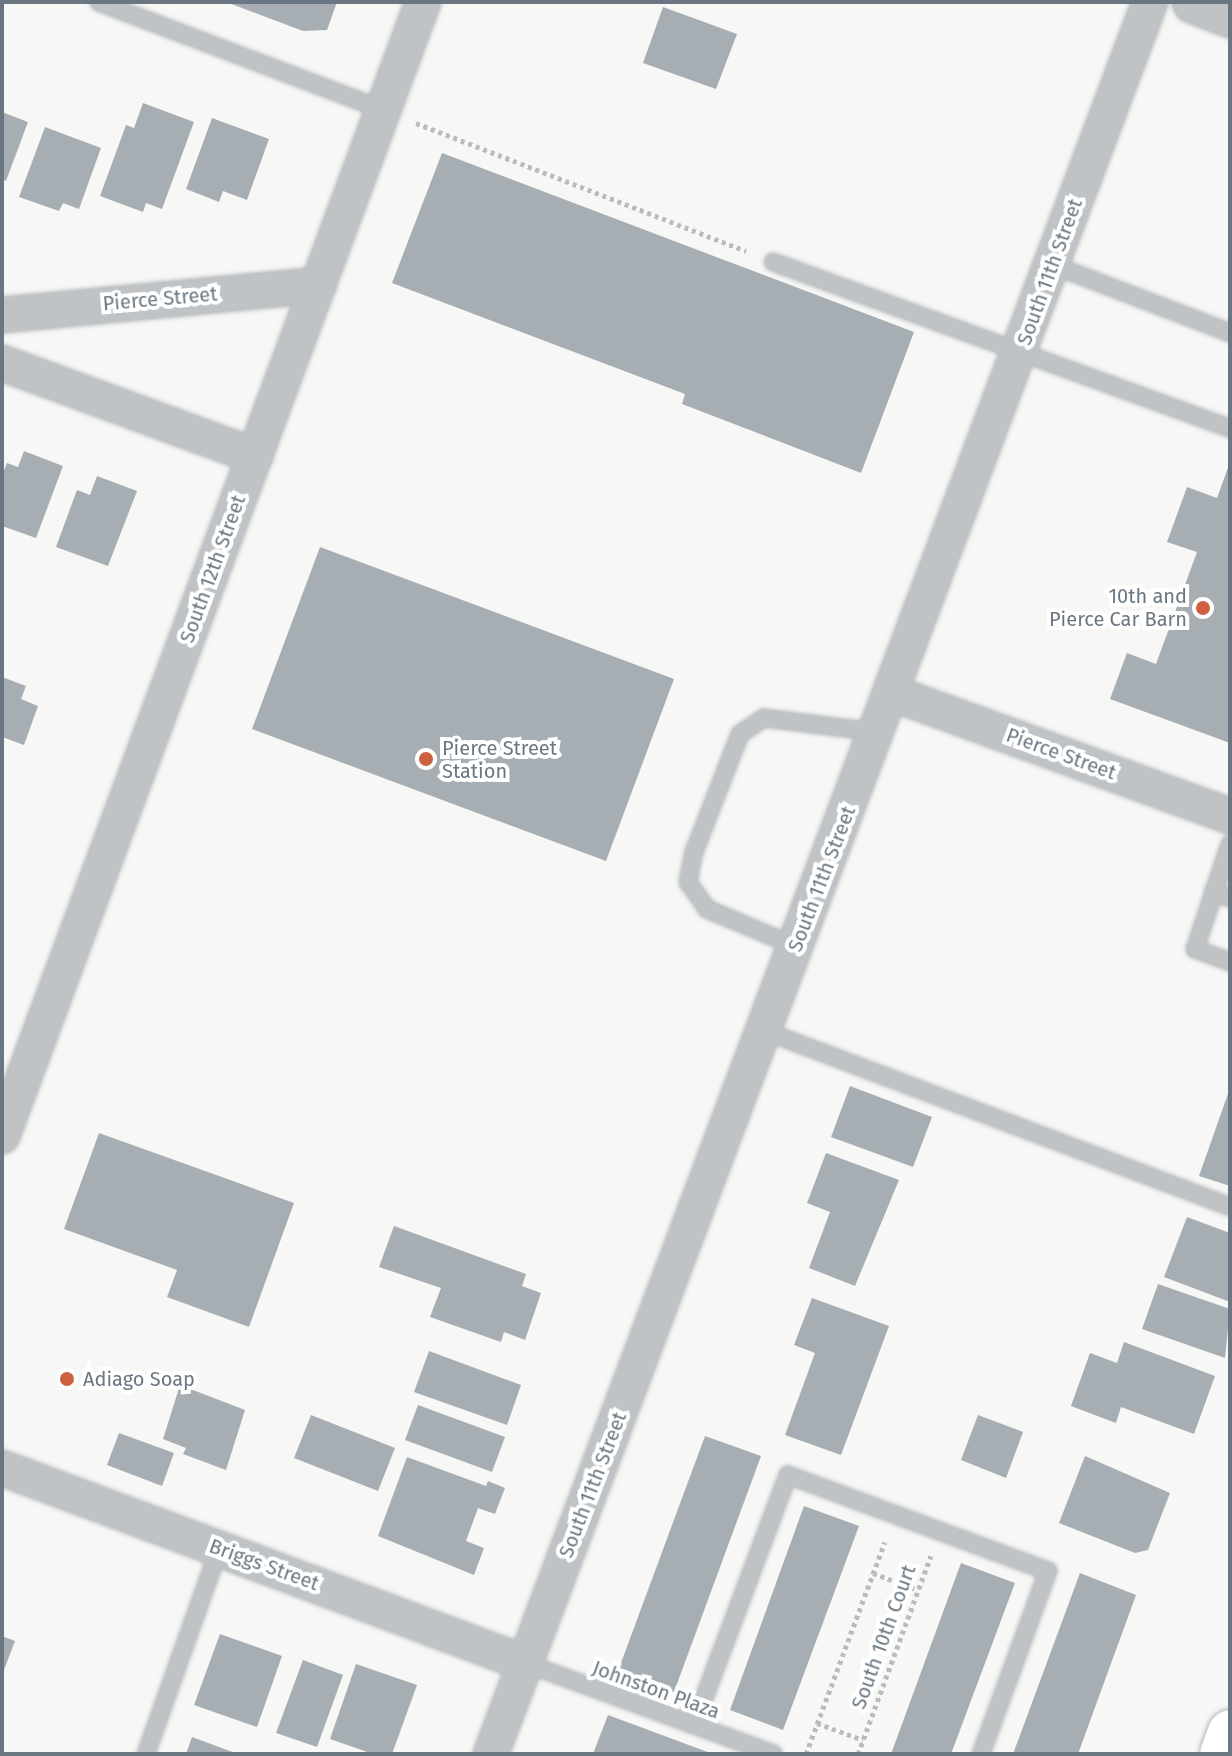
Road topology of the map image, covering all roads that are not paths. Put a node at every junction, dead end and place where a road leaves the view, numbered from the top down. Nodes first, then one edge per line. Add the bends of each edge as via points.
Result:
1 (99, 2) edge
2 (423, 2) edge
3 (1150, 2) edge
4 (1194, 2) edge
5 (1230, 16) edge
6 (383, 110) junction
7 (773, 262) road end
8 (1053, 265) junction
9 (319, 285) junction
10 (2, 315) edge
11 (1230, 333) edge
12 (1021, 351) junction
13 (2, 363) edge
14 (1230, 428) edge
15 (255, 456) junction
16 (892, 693) junction
17 (877, 732) junction
18 (1230, 816) edge
19 (1230, 844) edge
20 (1213, 892) junction
21 (1230, 898) edge
22 (797, 947) junction
23 (1230, 962) edge
24 (765, 1031) junction
25 (2, 1136) edge
26 (1230, 1207) edge
27 (2, 1468) edge
28 (219, 1549) junction
29 (525, 1663) junction
30 (694, 1725) junction
31 (1230, 1732) edge
32 (146, 1754) edge
33 (491, 1754) edge
34 (773, 1754) edge
35 (981, 1754) edge
36 (1222, 1754) edge

1 - 6 lane
2 - 6 street, South 12th Street
3 - 8 street, South 11th Street
4 - 5 street
6 - 9 street, South 12th Street
7 - 12 lane
8 - 11 lane
8 - 12 street, South 11th Street
9 - 10 street, Pierce Street
9 - 15 street, South 12th Street
12 - 14 lane
12 - 16 street, South 11th Street
13 - 15 street
15 - 25 street, South 12th Street
16 - 17 street, South 11th Street
16 - 18 street, Pierce Street
17 - 22 street, South 11th Street
17 - 22 lane via 764,718 740,734 694,852 688,882 707,909
19 - 20 lane
20 - 21 lane
20 - 23 lane via 1195,949
22 - 24 street, South 11th Street
24 - 26 lane
24 - 29 street, South 11th Street
27 - 28 street, Briggs Street
28 - 29 street, Briggs Street
28 - 32 lane
29 - 30 lane, Johnston Plaza
29 - 33 street, South 11th Street
30 - 34 lane, Johnston Plaza
30 - 35 lane via 788,1475 1048,1571
31 - 36 main road

